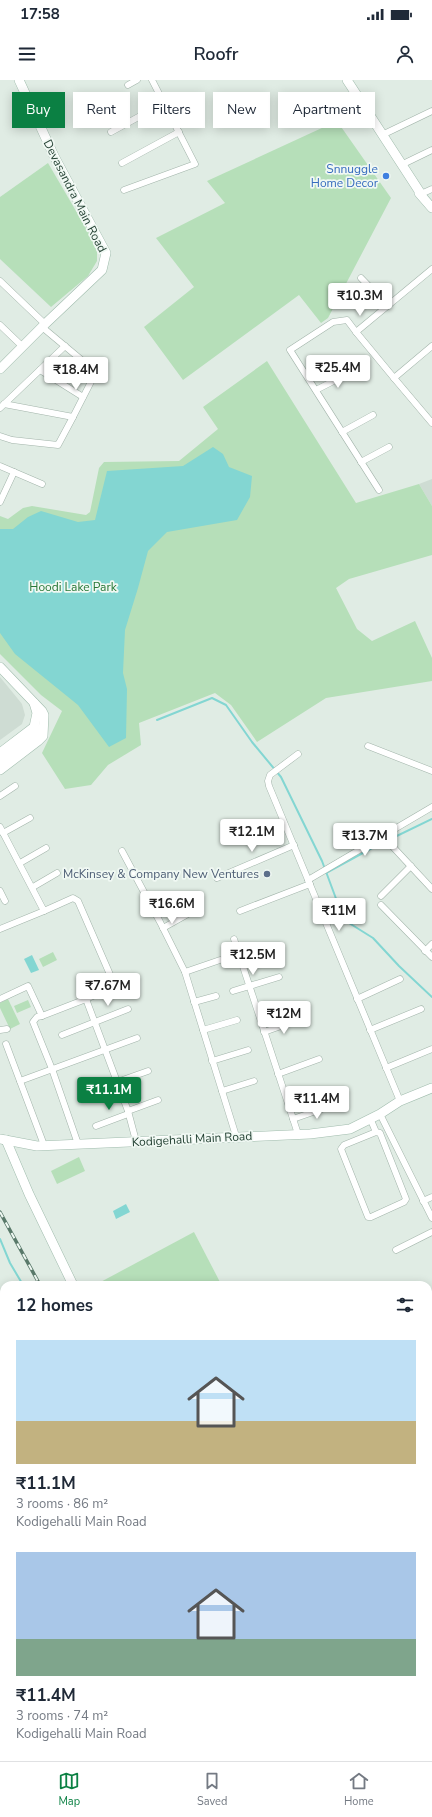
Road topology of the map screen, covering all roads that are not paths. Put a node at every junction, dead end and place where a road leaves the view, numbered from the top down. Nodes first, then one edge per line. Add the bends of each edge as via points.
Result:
1 (19, 80) edge
2 (137, 80) edge
3 (152, 80) edge
4 (347, 80) edge
5 (128, 85) dead end
6 (158, 92) edge
7 (432, 112) edge
8 (138, 117) edge
9 (177, 128) edge
10 (110, 132) dead end
11 (179, 132) junction
12 (382, 135) junction
13 (432, 150) edge
14 (122, 162) dead end
15 (401, 165) junction
16 (432, 189) edge
17 (124, 190) dead end
18 (421, 194) junction
19 (432, 208) edge
20 (432, 268) edge
21 (361, 278) dead end
22 (0, 281) edge
23 (388, 306) junction
24 (0, 325) edge
25 (43, 325) junction
26 (356, 332) junction
27 (65, 346) junction
28 (432, 346) edge
29 (23, 347) junction
30 (0, 369) edge
31 (40, 370) junction
32 (351, 372) dead end
33 (394, 378) junction
34 (316, 390) junction
35 (83, 398) junction
36 (2, 406) edge
37 (373, 415) dead end
38 (73, 417) junction
39 (432, 423) edge
40 (342, 432) junction
41 (0, 436) edge
42 (389, 447) dead end
43 (361, 462) junction
44 (0, 466) edge
45 (14, 472) junction
46 (42, 484) dead end
47 (379, 490) dead end
48 (0, 502) edge
49 (0, 667) edge
50 (35, 708) junction
51 (44, 724) junction
52 (0, 746) edge
53 (368, 746) dead end
54 (0, 754) edge
55 (298, 754) dead end
56 (0, 761) edge
57 (0, 770) edge
58 (432, 771) edge
59 (15, 786) dead end
60 (0, 796) edge
61 (432, 807) edge
62 (30, 818) dead end
63 (2, 830) edge
64 (294, 845) junction
65 (394, 847) dead end
66 (46, 848) dead end
67 (122, 851) dead end
68 (20, 863) junction
69 (411, 866) junction
70 (57, 873) dead end
71 (217, 878) dead end
72 (309, 882) junction
73 (33, 887) junction
74 (432, 889) edge
75 (0, 891) edge
76 (381, 896) dead end
77 (5, 901) dead end
78 (381, 905) dead end
79 (198, 909) dead end
80 (44, 911) junction
81 (240, 911) dead end
82 (163, 928) junction
83 (0, 929) edge
84 (234, 939) dead end
85 (432, 944) edge
86 (425, 951) junction
87 (432, 957) edge
88 (220, 960) dead end
89 (185, 972) junction
90 (279, 977) dead end
91 (400, 979) dead end
92 (249, 986) junction
93 (233, 991) dead end
94 (216, 996) dead end
95 (0, 999) edge
96 (86, 999) junction
97 (357, 999) junction
98 (194, 1002) junction
99 (421, 1008) dead end
100 (128, 1009) dead end
101 (42, 1016) junction
102 (237, 1020) dead end
103 (298, 1020) dead end
104 (94, 1022) junction
105 (8, 1029) dead end
106 (0, 1030) edge
107 (203, 1030) junction
108 (370, 1030) junction
109 (264, 1032) junction
110 (62, 1035) dead end
111 (137, 1038) dead end
112 (6, 1044) dead end
113 (432, 1049) edge
114 (104, 1050) junction
115 (248, 1050) dead end
116 (319, 1059) dead end
117 (212, 1061) junction
118 (386, 1068) junction
119 (52, 1069) junction
120 (148, 1071) dead end
121 (278, 1074) junction
122 (116, 1080) junction
123 (20, 1081) junction
124 (254, 1081) dead end
125 (432, 1088) edge
126 (222, 1091) junction
127 (83, 1096) dead end
128 (158, 1100) dead end
129 (400, 1101) junction
130 (336, 1104) dead end
131 (128, 1112) junction
132 (380, 1114) junction
133 (370, 1118) junction
134 (293, 1119) junction
135 (96, 1126) dead end
136 (376, 1132) junction
137 (298, 1134) junction
138 (236, 1136) junction
139 (3, 1140) edge
140 (136, 1141) junction
141 (78, 1144) junction
142 (44, 1145) junction
143 (432, 1197) edge
144 (424, 1201) junction
145 (432, 1218) edge
146 (432, 1232) edge
147 (396, 1250) dead end
148 (71, 1281) edge

1 - 25 street, Devasandra Main Road via 54,156 106,253 102,270
2 - 5 street
3 - 6 street
4 - 12 street
7 - 12 street
8 - 10 street
9 - 11 street
11 - 14 street
11 - 17 street via 195,164
12 - 15 street
13 - 15 street
15 - 18 street
16 - 18 street
18 - 19 street via 419,193
20 - 23 street
21 - 23 street
22 - 25 street
23 - 26 street
24 - 29 street
25 - 27 street
25 - 29 street, Devasandra Main Road
26 - 33 street
26 - 34 street via 347,320 333,322 290,350
27 - 31 street
27 - 35 street via 96,372
28 - 33 street
29 - 30 street, Devasandra Main Road
31 - 35 street
31 - 36 street
32 - 34 street
33 - 39 street
34 - 40 street
35 - 38 street
36 - 38 street
37 - 40 street
38 - 41 street via 58,445 12,440
40 - 43 street
42 - 43 street
43 - 47 street
44 - 45 street
45 - 46 street
45 - 48 street
49 - 50 street
50 - 51 street via 40,707 44,715
50 - 52 street via 28,725
50 - 54 street via 34,727
51 - 56 street via 37,734
51 - 57 street via 43,736
53 - 58 street
55 - 64 street via 281,766 268,780
59 - 60 street
61 - 72 street via 331,866
62 - 63 street
63 - 68 street
64 - 71 street
64 - 72 street
65 - 69 street
66 - 68 street
67 - 82 street
68 - 73 street
69 - 74 street
69 - 76 street
70 - 73 street
72 - 81 street
72 - 97 street
73 - 80 street
75 - 77 street
78 - 86 street
79 - 82 street
80 - 83 street
80 - 96 street via 73,898 78,901 115,986
82 - 89 street
84 - 92 street
85 - 86 street
86 - 87 street
88 - 89 street
89 - 98 street
90 - 92 street
91 - 97 street
92 - 93 street
92 - 109 street
94 - 98 street
95 - 101 street via 28,986
96 - 101 street
96 - 104 street
97 - 108 street
98 - 107 street
99 - 108 street
100 - 104 street
101 - 119 street via 33,1022
102 - 107 street
103 - 109 street
104 - 110 street
104 - 114 street
105 - 106 street
107 - 117 street
108 - 118 street
109 - 121 street
111 - 114 street
112 - 123 street
113 - 118 street
114 - 119 street
114 - 122 street
115 - 117 street
116 - 121 street
117 - 126 street
118 - 129 street
119 - 123 street
119 - 141 street
120 - 122 street
121 - 134 street
122 - 127 street via 86,1090
122 - 131 street
123 - 142 street
124 - 126 street
125 - 129 street, Kodigehalli Main Road
126 - 138 street
128 - 131 street
129 - 132 street, Kodigehalli Main Road
130 - 134 street
131 - 135 street
131 - 140 street
132 - 133 street, Kodigehalli Main Road
132 - 144 street
133 - 136 street
133 - 137 street, Kodigehalli Main Road via 350,1129
134 - 137 street
136 - 136 street via 380,1133 406,1200 368,1217 341,1149 344,1145
137 - 138 street, Kodigehalli Main Road
138 - 140 street, Kodigehalli Main Road
139 - 142 street, Kodigehalli Main Road
139 - 148 street
140 - 141 street, Kodigehalli Main Road
141 - 142 street, Kodigehalli Main Road
143 - 144 street
144 - 145 street
146 - 147 street

